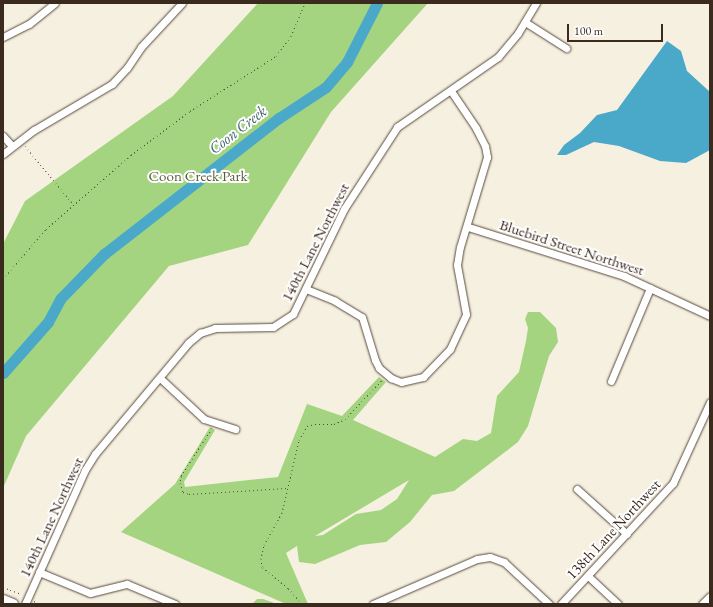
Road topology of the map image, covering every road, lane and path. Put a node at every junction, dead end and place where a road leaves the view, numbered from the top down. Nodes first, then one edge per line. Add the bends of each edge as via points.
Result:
1 (55, 3) edge
2 (182, 3) edge
3 (305, 3) edge
4 (536, 3) edge
5 (525, 22) junction
6 (3, 37) edge
7 (566, 48) dead end
8 (451, 91) junction
9 (3, 136) edge
10 (21, 140) junction
11 (12, 146) junction
12 (3, 154) edge
13 (75, 205) junction
14 (468, 227) junction
15 (3, 279) edge
16 (650, 288) junction
17 (306, 289) junction
18 (710, 316) edge
19 (388, 376) junction
20 (160, 378) junction
21 (611, 380) dead end
22 (710, 402) edge
23 (214, 424) junction
24 (234, 429) dead end
25 (288, 488) junction
26 (577, 489) dead end
27 (627, 534) junction
28 (39, 572) junction
29 (588, 576) junction
30 (3, 587) edge
31 (23, 595) dead end
32 (710, 596) edge
33 (3, 600) edge
34 (35, 602) dead end
35 (13, 604) edge
36 (25, 604) edge
37 (40, 604) edge
38 (175, 604) edge
39 (302, 604) edge
40 (373, 604) edge
41 (549, 604) edge
42 (561, 604) edge
43 (618, 604) edge
44 (702, 604) edge

1 - 6 street via 29,24
2 - 10 street via 141,47 128,68 112,84
3 - 13 path via 291,36 276,56 148,141
4 - 5 street, 140th Lane Northwest
5 - 7 street
5 - 8 street, 140th Lane Northwest via 498,57
8 - 14 street via 476,128 485,146 487,157
8 - 17 street, 140th Lane Northwest via 397,127 344,209
9 - 11 street
10 - 11 street
10 - 13 path
11 - 12 street
13 - 15 path via 46,230
14 - 16 street, Bluebird Street Northwest via 624,276
14 - 19 street via 460,247 457,265 466,314 460,331 450,349 423,377 401,382
16 - 18 street, Bluebird Street Northwest
16 - 21 street
17 - 19 street via 335,300 362,317 375,360
17 - 20 street, 140th Lane Northwest via 293,314 273,327 215,328 200,333
19 - 25 path via 345,420 334,424 315,424 303,430
20 - 23 street via 194,411
20 - 28 street, 140th Lane Northwest via 95,454 85,470
22 - 27 street, 138th Lane Northwest via 673,483
23 - 24 street
23 - 25 path via 182,476 180,483 183,492 189,494
25 - 39 path via 282,513 264,545 262,567 288,588
26 - 27 street
27 - 29 street, 138th Lane Northwest
28 - 36 street, 140th Lane Northwest
28 - 38 street via 90,593 127,584
29 - 42 street, 138th Lane Northwest
29 - 43 street
30 - 31 path
32 - 44 street
33 - 35 main road
34 - 37 path
40 - 41 street via 459,566 487,558 504,562

